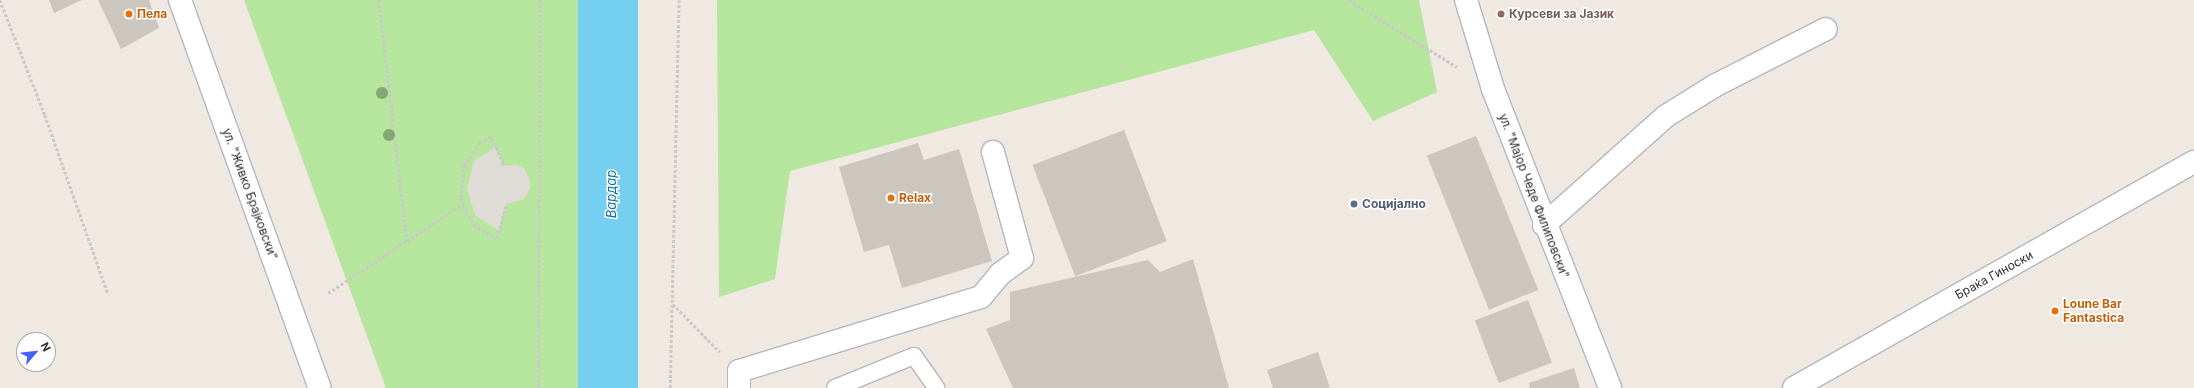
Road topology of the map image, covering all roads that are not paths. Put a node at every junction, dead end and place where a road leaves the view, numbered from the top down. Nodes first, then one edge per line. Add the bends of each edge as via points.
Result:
1 (180, 0) edge
2 (1466, 0) edge
3 (1826, 29) dead end
4 (993, 152) dead end
5 (2194, 162) edge
6 (1544, 225) junction
7 (739, 380) edge
8 (320, 388) edge
9 (835, 388) edge
10 (936, 388) edge
11 (1610, 388) edge
12 (1794, 388) edge

1 - 8 street, ул. "Живко Брајковски"
2 - 6 street, ул. "Мајор Чеде Филиповски" via 1493,89
3 - 6 street via 1716,85 1666,116
4 - 7 street via 1022,258 1000,274 980,297
5 - 12 street, Браќа Гиноски
6 - 11 street, ул. "Мајор Чеде Филиповски"
9 - 10 lane via 914,356

